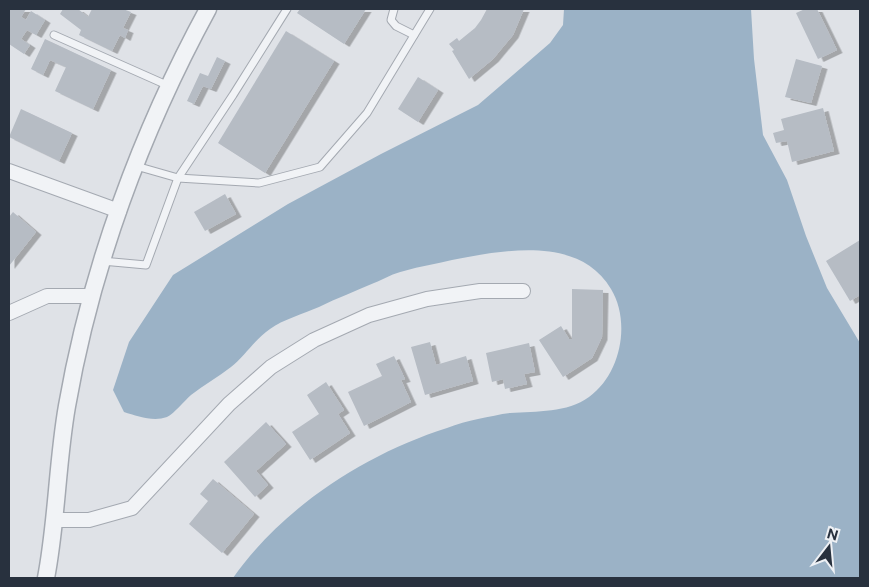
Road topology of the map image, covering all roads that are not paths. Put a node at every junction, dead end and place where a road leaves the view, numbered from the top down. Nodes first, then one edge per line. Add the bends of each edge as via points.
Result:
1 (208, 9) edge
2 (287, 9) edge
3 (394, 9) edge
4 (430, 9) edge
5 (54, 35) dead end
6 (414, 35) junction
7 (169, 87) junction
8 (136, 166) junction
9 (9, 172) edge
10 (178, 178) junction
11 (119, 212) junction
12 (102, 260) junction
13 (522, 290) dead end
14 (90, 296) junction
15 (11, 309) edge
16 (54, 520) junction
17 (46, 578) edge

1 - 7 street
2 - 10 lane
3 - 6 lane via 391,20
4 - 6 lane
5 - 7 lane
6 - 10 lane via 367,113 320,167 259,183
7 - 8 street
8 - 10 lane
8 - 11 street
9 - 11 street
10 - 12 lane via 146,265
11 - 12 street
12 - 14 street
13 - 16 street via 480,291 427,299 369,315 314,340 271,368 229,404 132,508 89,520
14 - 15 street via 47,296
14 - 16 street via 67,406
16 - 17 street

